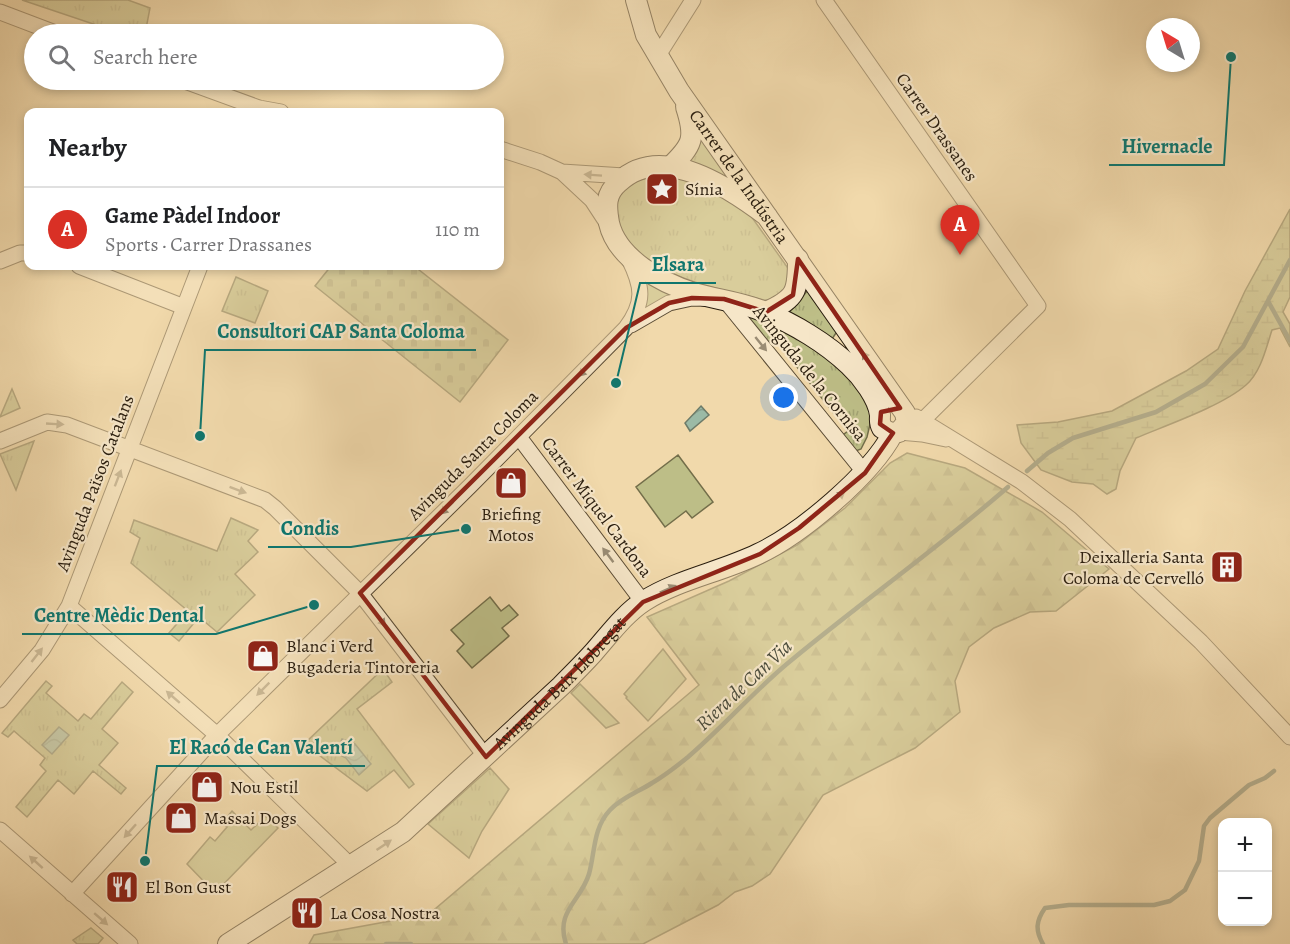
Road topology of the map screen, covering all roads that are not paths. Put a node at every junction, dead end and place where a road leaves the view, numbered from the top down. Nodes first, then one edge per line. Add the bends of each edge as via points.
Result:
1 (636, 0) edge
2 (693, 0) edge
3 (824, 0) edge
4 (0, 12) edge
5 (32, 24) edge
6 (657, 57) junction
7 (209, 90) edge
8 (681, 93) junction
9 (228, 97) junction
10 (235, 108) edge
11 (259, 108) edge
12 (504, 149) edge
13 (670, 167) junction
14 (562, 172) junction
15 (624, 176) junction
16 (767, 216) junction
17 (610, 227) junction
18 (24, 253) edge
19 (626, 253) junction
20 (798, 259) junction
21 (0, 261) edge
22 (89, 270) edge
23 (198, 270) edge
24 (724, 299) junction
25 (184, 307) junction
26 (766, 312) junction
27 (626, 328) junction
28 (909, 413) junction
29 (880, 415) junction
30 (896, 433) junction
31 (519, 437) junction
32 (0, 441) edge
33 (953, 441) junction
34 (129, 450) junction
35 (865, 473) junction
36 (360, 593) junction
37 (643, 602) junction
38 (69, 606) junction
39 (0, 700) edge
40 (217, 735) junction
41 (1290, 737) edge
42 (486, 757) junction
43 (0, 830) edge
44 (351, 866) junction
45 (72, 894) junction
46 (129, 944) edge
47 (228, 944) edge

1 - 6 street
2 - 6 street
3 - 28 street, Carrer Drassanes via 1038,306
4 - 5 street
6 - 8 street
7 - 9 street
8 - 13 street via 693,138
8 - 16 street, Carrer de la Indústria
9 - 10 street
9 - 11 street
12 - 14 street
13 - 15 street via 642,169
13 - 16 street via 715,181
15 -> 14 street
14 - 17 street via 592,200
15 - 17 street via 607,199
16 - 20 street, Carrer de la Indústria
17 - 19 street
18 - 21 street
19 - 24 street via 666,281
19 - 27 street, Avinguda Santa Coloma via 638,277 640,294 637,313
20 - 26 street via 798,283 793,295
28 -> 20 street, Carrer de la Indústria
22 - 25 street
23 - 25 street, Avinguda Països Catalans
24 - 26 street
24 - 27 street, Avinguda Santa Coloma via 692,298 669,303
24 -> 35 street, Avinguda de la Cornisa
25 - 34 street, Avinguda Països Catalans
26 - 29 street via 816,339 850,366 864,381
27 -> 31 street, Avinguda Santa Coloma
28 - 29 street via 888,407
28 - 30 street via 907,422
28 - 33 street
29 - 30 street via 882,428
30 - 33 street
30 - 35 street, Avinguda Baix Llobregat
31 -> 36 street, Avinguda Santa Coloma
37 -> 31 street, Carrer Miquel Cardona
32 -> 34 street via 51,422 67,424
33 - 41 street via 1022,482 1070,519 1201,642
34 -> 36 street via 265,500
38 -> 34 street, Avinguda Països Catalans
37 -> 35 street, Avinguda Baix Llobregat via 663,590 760,554 799,528
36 -> 40 street, Avinguda Santa Coloma
36 -> 42 street
37 - 42 street, Avinguda Baix Llobregat
39 -> 38 street, Avinguda Països Catalans via 42,650
40 -> 38 street
40 - 44 street
40 -> 45 street, Avinguda Santa Coloma
44 -> 42 street, Avinguda Baix Llobregat via 403,832
45 -> 43 street
44 - 47 street, Avinguda Baix Llobregat
45 -> 46 street

